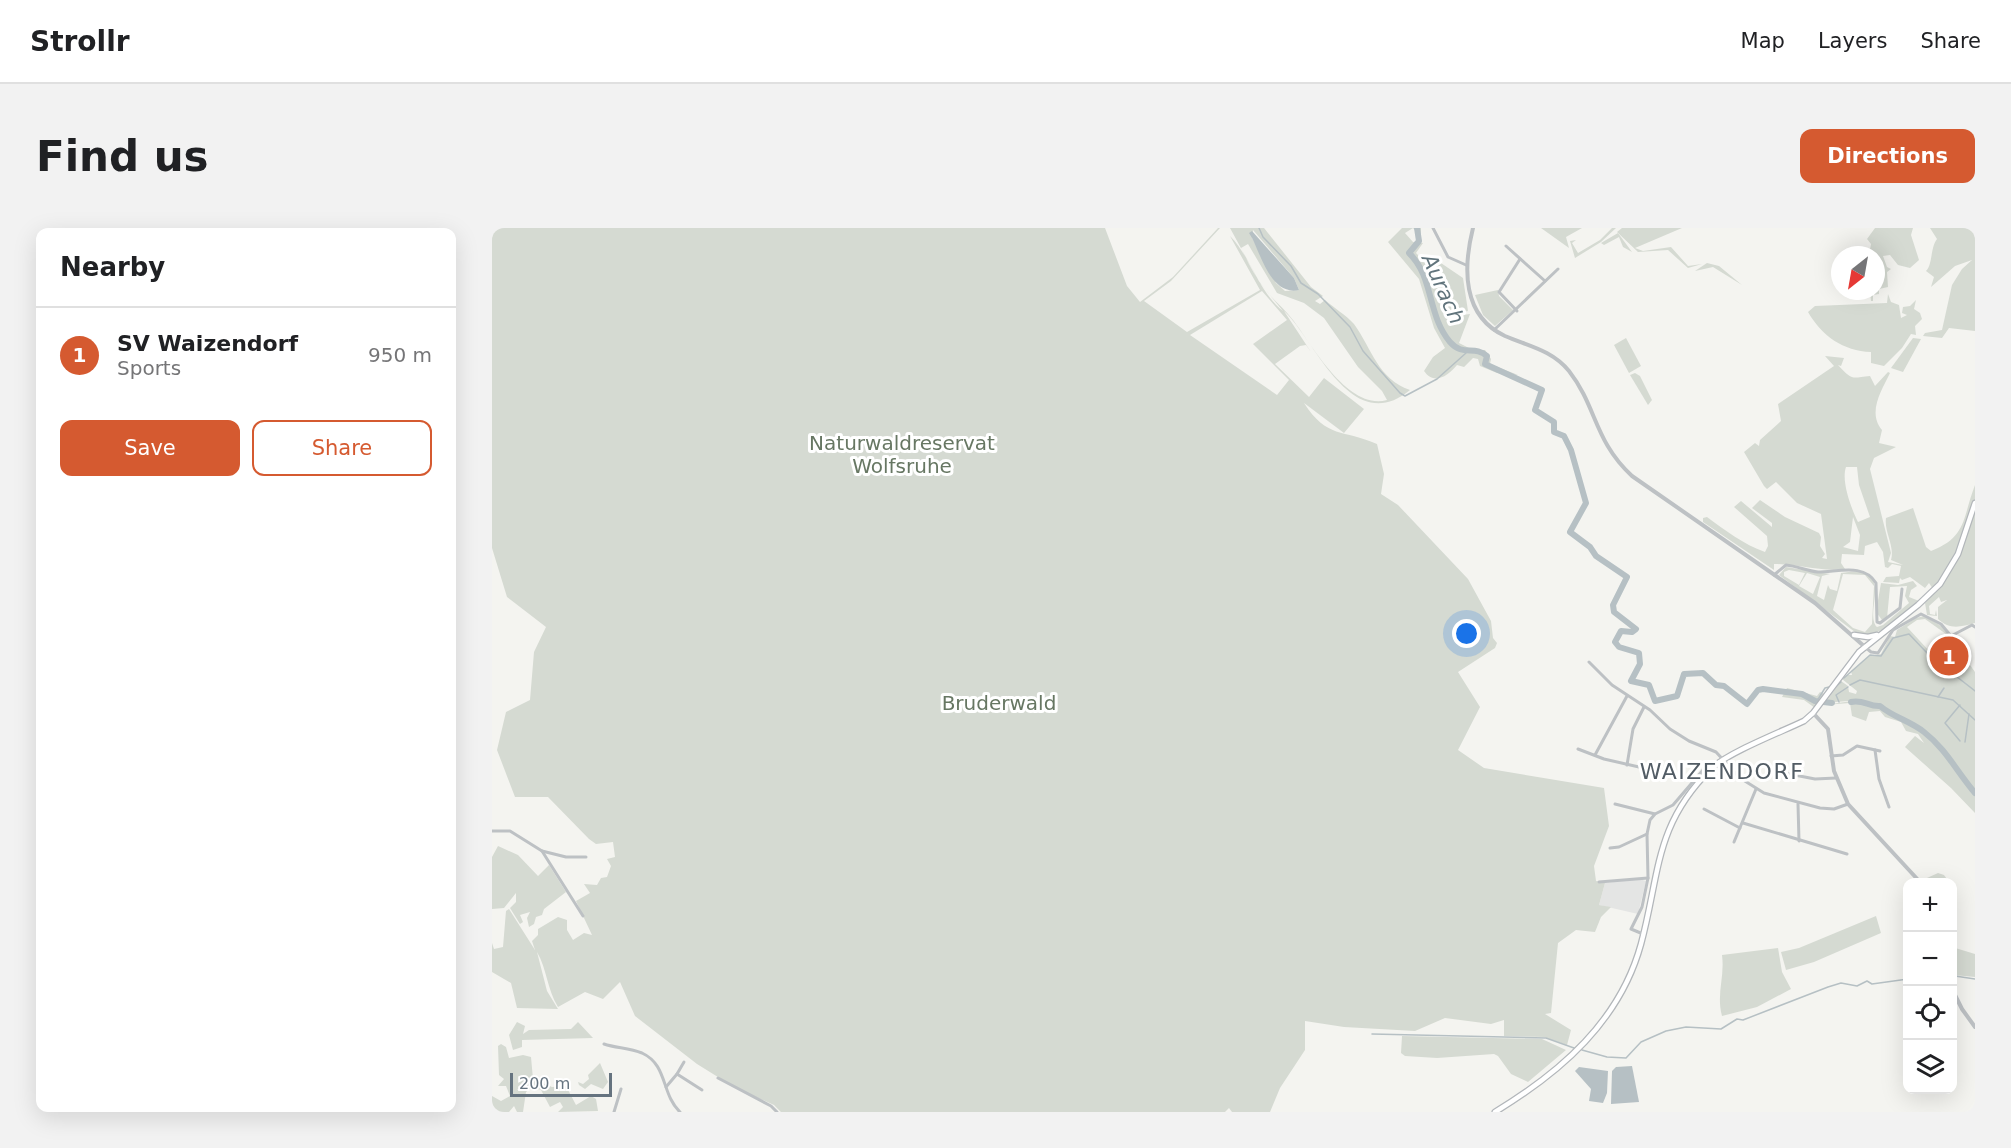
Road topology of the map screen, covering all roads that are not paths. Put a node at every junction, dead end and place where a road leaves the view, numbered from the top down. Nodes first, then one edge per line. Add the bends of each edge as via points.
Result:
1 (1433, 228) edge
2 (1473, 228) edge
3 (1506, 246) dead end
4 (1520, 259) junction
5 (1466, 265) junction
6 (1558, 269) dead end
7 (1546, 281) junction
8 (1517, 311) junction
9 (1496, 331) junction
10 (1975, 504) edge
11 (1774, 575) junction
12 (1902, 589) dead end
13 (1975, 627) edge
14 (1854, 635) junction
15 (1880, 635) junction
16 (1865, 646) junction
17 (1589, 662) dead end
18 (1627, 696) junction
19 (1644, 706) junction
20 (1813, 713) junction
21 (1578, 748) dead end
22 (1875, 750) junction
23 (1880, 751) dead end
24 (1594, 755) junction
25 (1831, 756) junction
26 (1723, 759) junction
27 (1716, 764) junction
28 (1627, 765) junction
29 (1639, 767) dead end
30 (1779, 772) dead end
31 (1836, 778) junction
32 (1756, 789) junction
33 (1615, 804) dead end
34 (1798, 804) junction
35 (1848, 804) junction
36 (1889, 807) dead end
37 (1704, 809) dead end
38 (1654, 814) junction
39 (1743, 823) junction
40 (1740, 828) junction
41 (492, 831) edge
42 (1647, 834) junction
43 (1799, 841) junction
44 (1734, 842) dead end
45 (1610, 848) dead end
46 (542, 850) junction
47 (1847, 854) dead end
48 (586, 857) dead end
49 (1648, 878) junction
50 (1916, 878) edge
51 (1599, 882) dead end
52 (583, 916) dead end
53 (1643, 934) junction
54 (1957, 997) edge
55 (1975, 1027) edge
56 (604, 1044) dead end
57 (684, 1062) dead end
58 (677, 1074) junction
59 (718, 1078) dead end
60 (666, 1087) junction
61 (621, 1089) dead end
62 (702, 1090) dead end
63 (614, 1112) edge
64 (680, 1112) edge
65 (777, 1112) edge
66 (1495, 1112) edge

1 - 5 street via 1448,257
2 - 5 street
3 - 4 street
4 - 7 street
4 - 8 street via 1499,292
5 - 9 street via 1472,302
6 - 7 street
7 - 8 street
8 - 9 street
9 - 11 street via 1551,355 1565,367 1580,388 1607,449 1632,476
10 - 15 main road via 1958,554 1944,579
11 - 12 street via 1786,565 1818,572 1866,573 1876,583 1875,617 1880,623 1900,608
11 - 14 street
13 - 16 street via 1951,636 1941,624 1921,614 1893,630 1878,653
14 - 15 main road
14 - 16 street
15 - 16 main road
16 - 20 main road
17 - 18 street
18 - 19 street
18 - 24 street
19 - 26 street via 1682,738 1713,750
19 - 28 street via 1633,729
20 - 25 street via 1828,729
20 - 26 main road via 1804,721
21 - 24 street
22 - 23 street
22 - 25 street via 1857,746 1843,755
22 - 36 street via 1879,779
24 - 28 street
25 - 31 street
26 - 27 main road
26 - 32 street
27 - 38 street via 1709,763 1673,805
27 - 53 main road via 1690,793 1667,831
28 - 29 street
30 - 31 street
31 - 35 street
32 - 34 street
32 - 39 street
33 - 38 street
34 - 35 street via 1834,809
34 - 43 street
35 - 50 street
37 - 40 street
38 - 42 street
39 - 40 street
39 - 43 street
40 - 44 street
41 - 46 street via 510,831
42 - 45 street
42 - 49 street
43 - 47 street
46 - 48 street via 566,857
46 - 52 street
49 - 51 street
49 - 53 street via 1642,907 1631,929
53 - 66 main road via 1624,988 1586,1042 1548,1077
54 - 55 street
56 - 60 street via 652,1059
57 - 58 street
58 - 60 street
58 - 62 street
59 - 65 street
60 - 64 street
61 - 63 street

